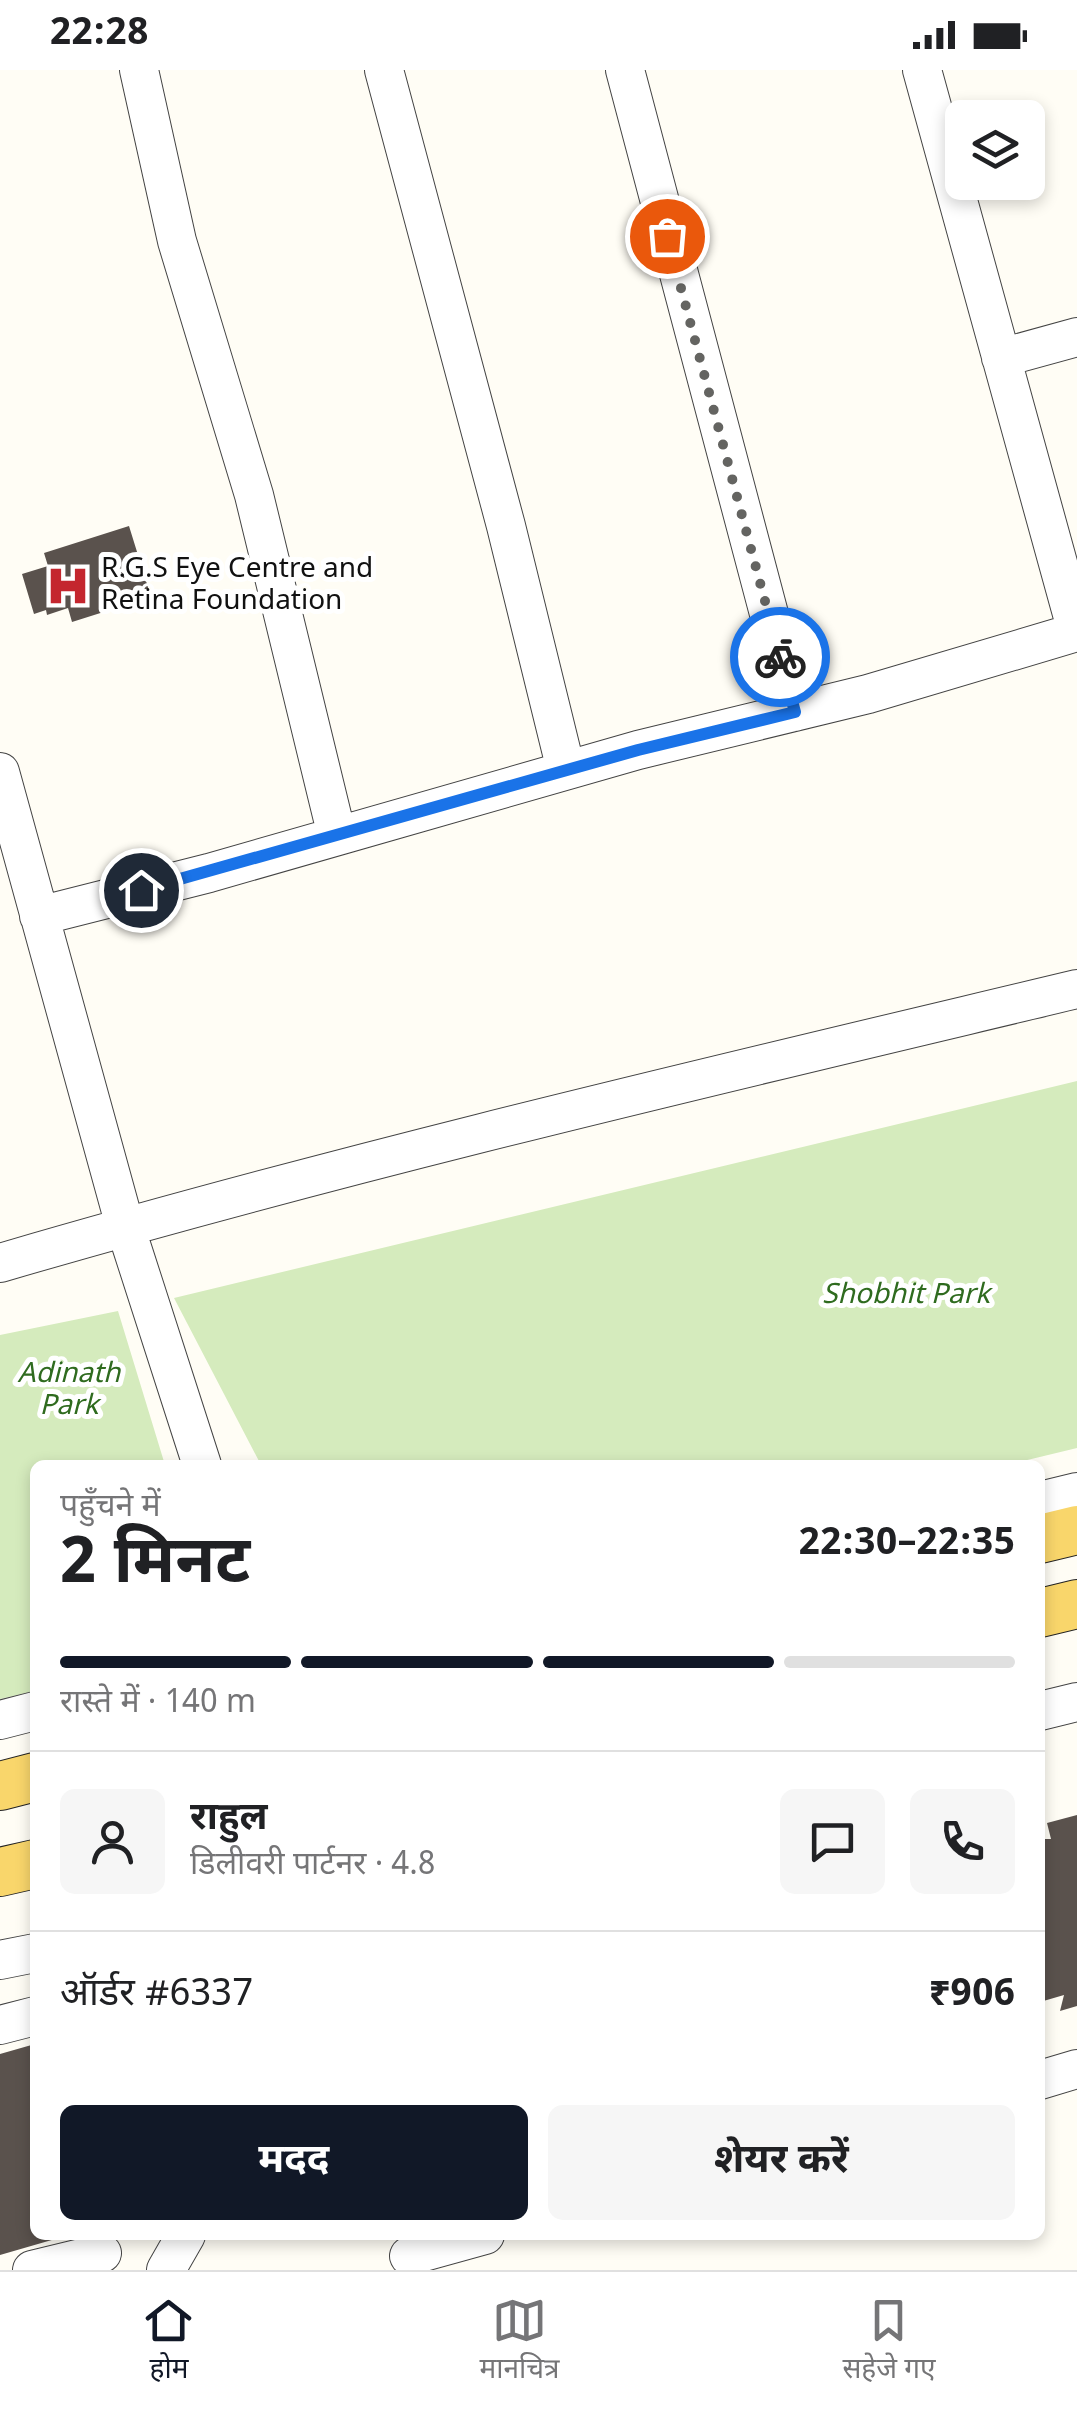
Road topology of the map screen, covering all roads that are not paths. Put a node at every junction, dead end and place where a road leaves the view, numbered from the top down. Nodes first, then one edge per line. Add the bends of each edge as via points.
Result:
1 (139, 70) edge
2 (384, 70) edge
3 (626, 70) edge
4 (922, 70) edge
5 (1077, 337) edge
6 (1001, 358) junction
7 (1077, 632) edge
8 (795, 712) junction
9 (566, 770) junction
10 (0, 772) edge
11 (337, 836) junction
12 (40, 916) junction
13 (1077, 989) edge
14 (125, 1226) junction
15 (0, 1263) edge
16 (200, 1460) edge
17 (1077, 1492) edge
18 (1045, 1500) edge
19 (1077, 1530) edge
20 (1045, 1538) edge
21 (1077, 1604) edge
22 (1045, 1611) edge
23 (1077, 1702) edge
24 (1045, 1710) edge
25 (30, 1711) edge
26 (0, 1720) edge
27 (30, 1778) edge
28 (0, 1786) edge
29 (30, 1865) edge
30 (0, 1872) edge
31 (30, 1954) edge
32 (0, 1960) edge
33 (30, 2017) edge
34 (0, 2025) edge
35 (1077, 2070) edge
36 (1045, 2079) edge
37 (183, 2240) edge
38 (465, 2240) edge
39 (102, 2253) dead end
40 (409, 2254) edge
41 (32, 2270) edge
42 (166, 2270) edge

1 - 11 street via 177,241 254,495
2 - 9 street
3 - 8 street
4 - 6 street
5 - 6 street
6 - 7 street
7 - 8 street
8 - 9 street
9 - 11 street
10 - 12 street
11 - 12 street
12 - 14 street
13 - 14 street
14 - 15 street
14 - 16 street
17 - 18 street
19 - 20 main road
21 - 22 main road
23 - 24 street
25 - 26 street
27 - 28 main road
29 - 30 main road
31 - 32 street
33 - 34 street
35 - 36 street
37 - 42 street
38 - 40 street
39 - 41 street

